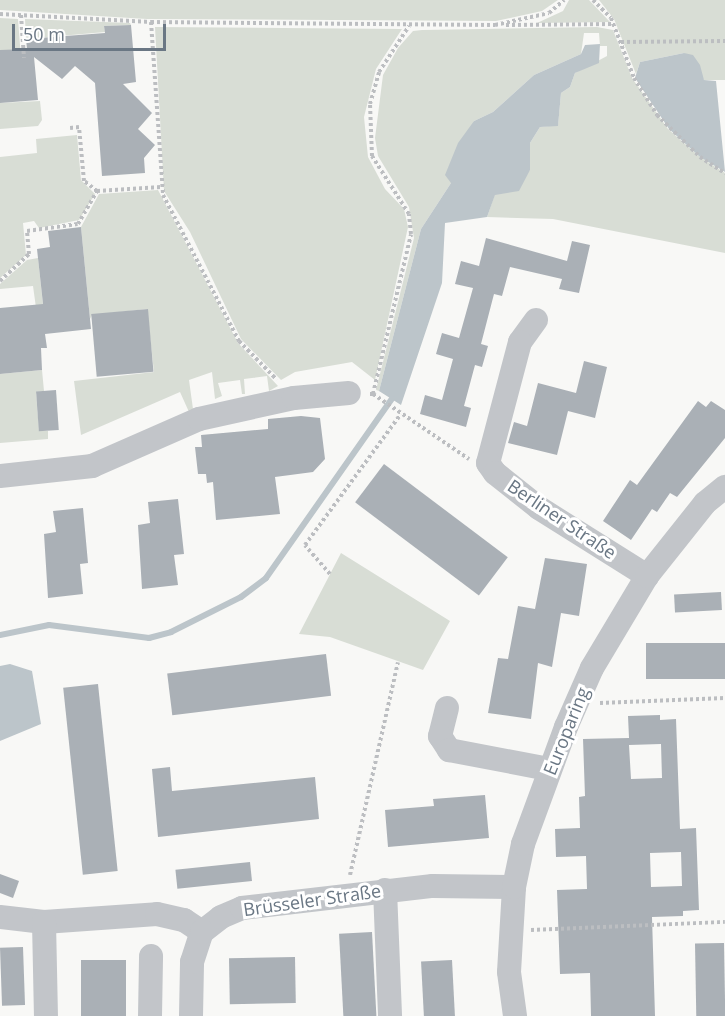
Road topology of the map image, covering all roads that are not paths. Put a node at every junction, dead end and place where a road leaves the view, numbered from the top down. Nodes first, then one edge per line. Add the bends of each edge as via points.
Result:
1 (536, 320) dead end
2 (361, 393) road end
3 (0, 476) edge
4 (725, 487) edge
5 (647, 576) junction
6 (447, 708) dead end
7 (549, 769) junction
8 (514, 887) junction
9 (385, 890) junction
10 (0, 918) edge
11 (44, 922) junction
12 (202, 932) junction
13 (151, 956) dead end
14 (46, 1016) edge
15 (150, 1016) edge
16 (190, 1016) edge
17 (390, 1016) edge
18 (515, 1016) edge

1 - 5 street, Berliner Straße via 520,342 488,463 539,508
2 - 3 street via 294,398 199,419 92,466
4 - 5 street, Europaring via 705,503
5 - 7 street, Europaring via 592,668
6 - 7 street via 440,736 449,750
7 - 8 street, Europaring via 523,844
8 - 9 street, Brüsseler Straße
8 - 18 street, Europaring via 509,972
9 - 12 street, Brüsseler Straße via 242,908 221,917
9 - 17 street
10 - 11 street
11 - 12 street via 158,914 184,920
11 - 14 street
12 - 16 street via 192,962
13 - 15 street

